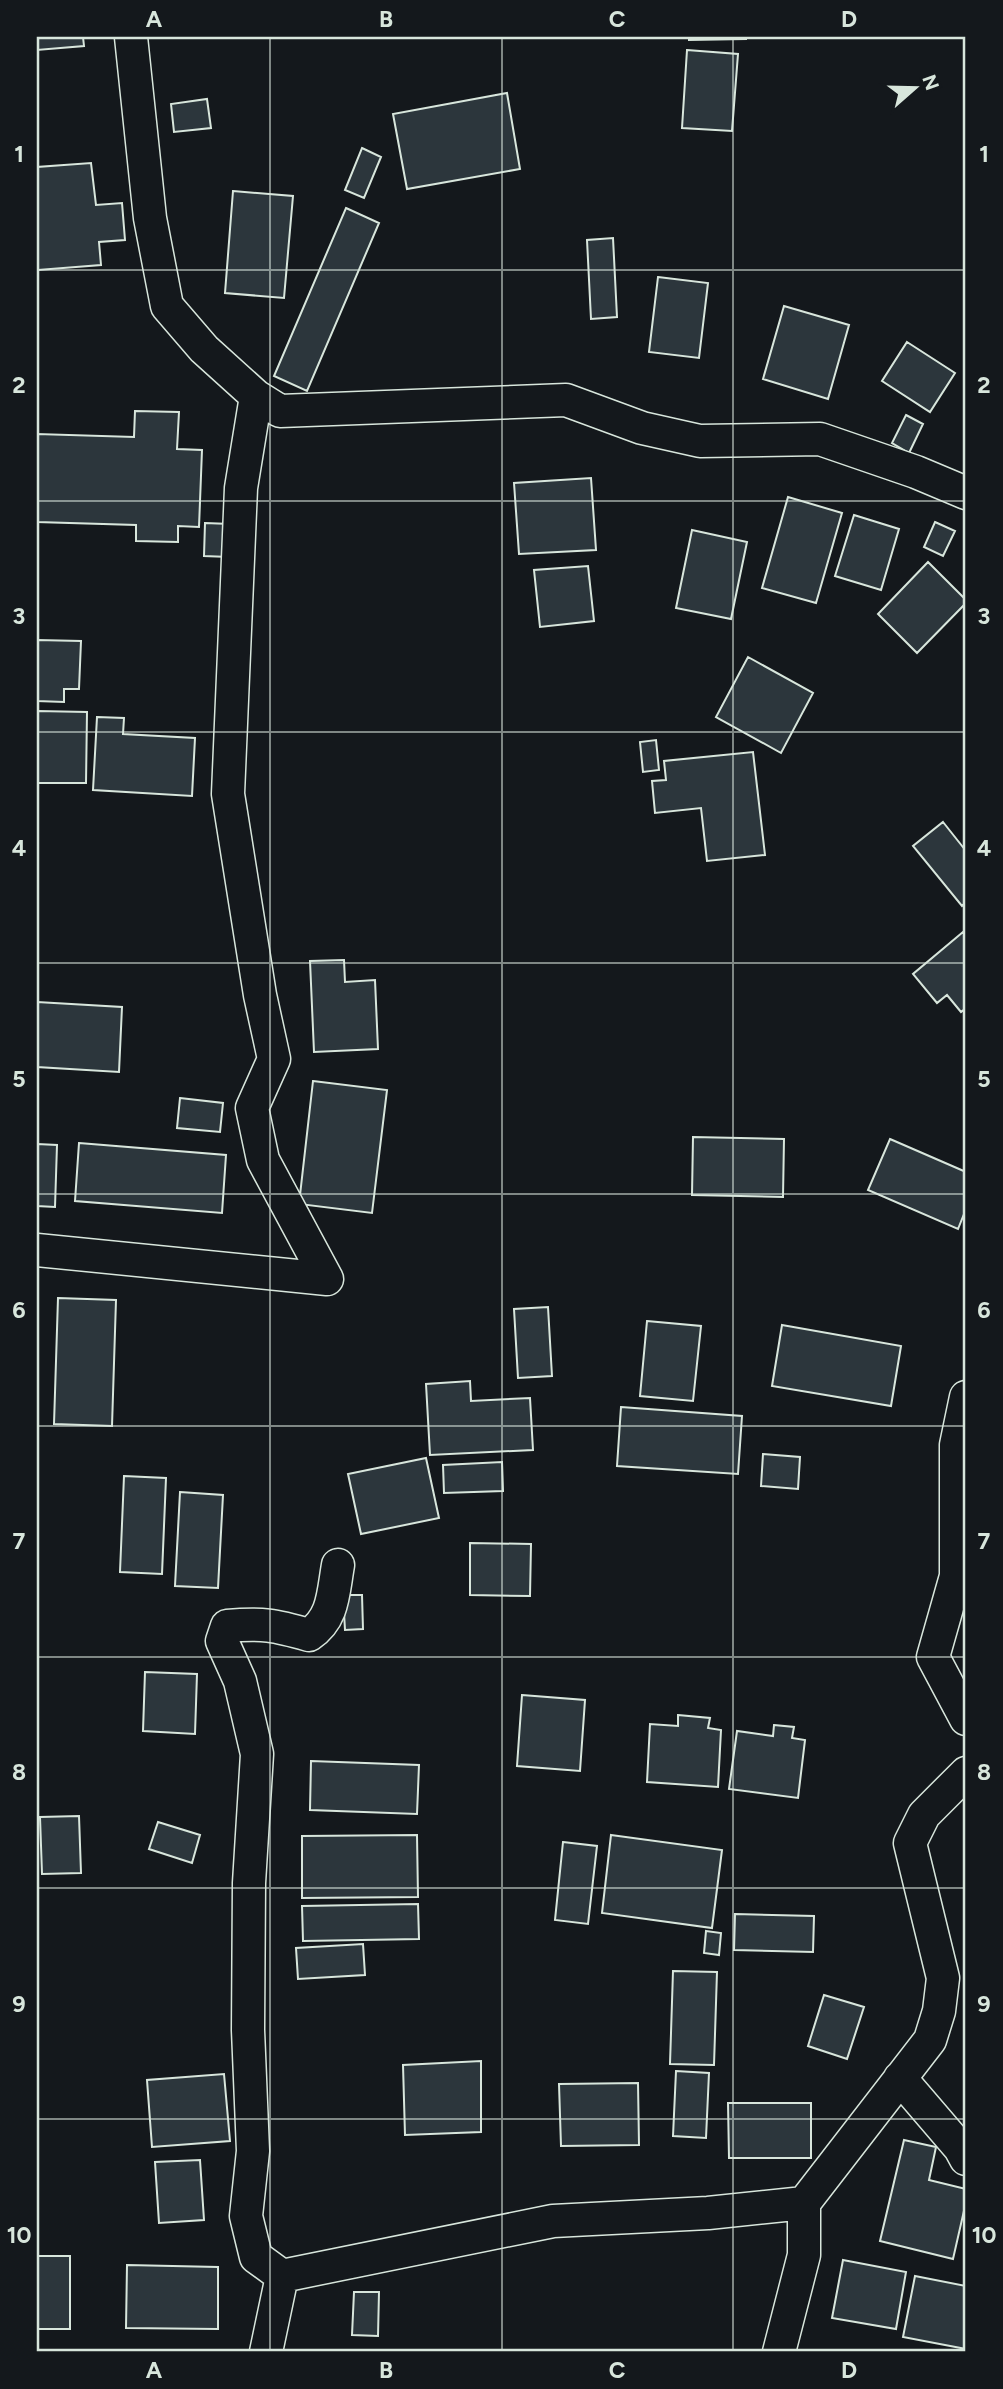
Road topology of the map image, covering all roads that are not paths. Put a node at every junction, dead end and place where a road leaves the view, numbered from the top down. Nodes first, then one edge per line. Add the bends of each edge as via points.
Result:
1 (131, 37) edge
2 (256, 396) junction
3 (966, 493) edge
4 (37, 1250) edge
5 (966, 1397) edge
6 (338, 1565) dead end
7 (966, 1719) edge
8 (966, 1773) edge
9 (901, 2078) junction
10 (966, 2159) edge
11 (804, 2203) junction
12 (282, 2276) junction
13 (267, 2352) edge
14 (779, 2352) edge

1 - 2 street via 150,218 167,306 204,349
2 - 3 street via 280,411 565,400 642,428 700,441 820,439
2 - 4 street via 241,488 228,794 274,1059 252,1108 263,1160 327,1279
5 - 7 street via 956,1446 956,1576 933,1657
6 - 12 street via 328,1617 309,1635 272,1624 252,1624 227,1626 222,1641 240,1681 257,1754 249,1883 253,2151 246,2216 256,2257
8 - 9 street via 924,1815 910,1843 943,1978 930,2040
9 - 10 street
9 - 11 street
11 - 12 street via 552,2221
11 - 14 street via 804,2255
12 - 13 street

